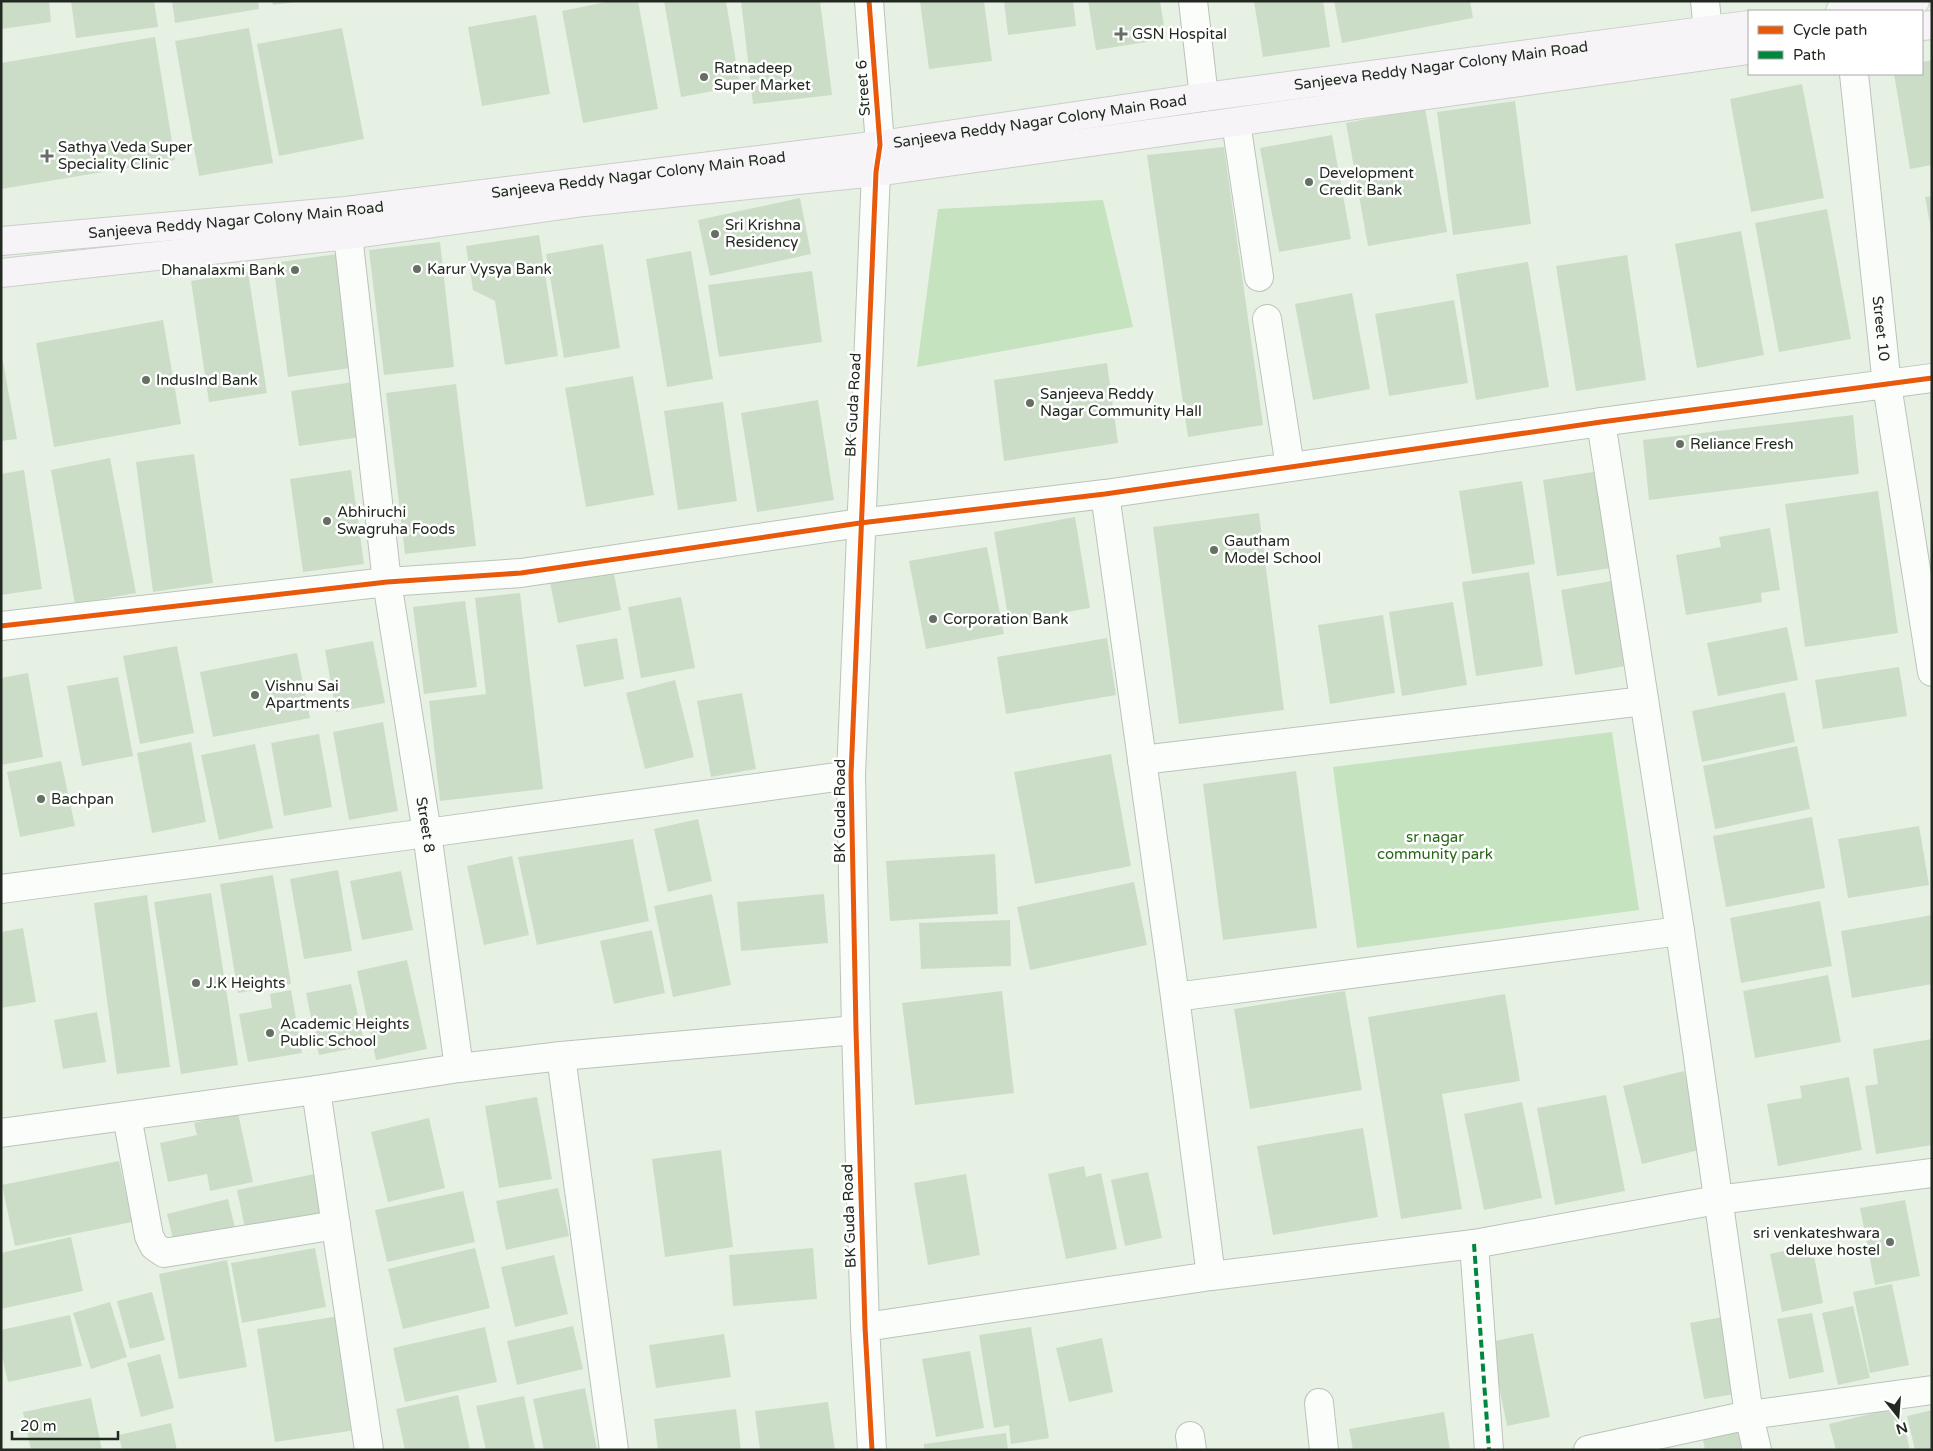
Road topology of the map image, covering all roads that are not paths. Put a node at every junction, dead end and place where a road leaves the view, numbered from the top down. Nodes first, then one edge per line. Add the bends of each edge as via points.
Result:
1 (869, 1) edge
2 (1193, 1) edge
3 (1705, 1) edge
4 (1915, 1) edge
5 (1848, 10) edge
6 (1748, 25) edge
7 (1708, 32) junction
8 (1748, 50) edge
9 (1854, 75) edge
10 (1204, 97) junction
11 (1236, 122) junction
12 (880, 145) junction
13 (876, 172) junction
14 (348, 234) junction
15 (1, 241) edge
16 (1, 272) edge
17 (1259, 278) dead end
18 (1267, 319) dead end
19 (1932, 378) edge
20 (1887, 385) junction
21 (1601, 422) junction
22 (1290, 468) junction
23 (1105, 494) junction
24 (860, 524) junction
25 (387, 582) junction
26 (1, 626) edge
27 (1932, 672) edge
28 (1644, 700) junction
29 (1142, 760) junction
30 (851, 775) junction
31 (427, 833) junction
32 (1, 889) edge
33 (1680, 931) junction
34 (1175, 997) junction
35 (856, 1030) junction
36 (561, 1056) junction
37 (459, 1068) junction
38 (316, 1090) junction
39 (127, 1116) junction
40 (1, 1133) edge
41 (1932, 1173) edge
42 (1718, 1200) junction
43 (336, 1225) junction
44 (1474, 1244) junction
45 (1211, 1276) junction
46 (865, 1327) junction
47 (1932, 1390) edge
48 (1319, 1403) dead end
49 (1749, 1416) junction
50 (369, 1450) edge
51 (614, 1450) edge
52 (872, 1450) edge
53 (1324, 1450) edge
54 (1489, 1450) edge
55 (1588, 1450) edge
56 (1757, 1450) edge

1 - 12 street, Street 6
2 - 10 street
3 - 7 street
4 - 5 main road
6 - 7 main road, Sanjeeva Reddy Nagar Colony Main Road
7 - 10 main road, Sanjeeva Reddy Nagar Colony Main Road
8 - 11 main road, Sanjeeva Reddy Nagar Colony Main Road
9 - 20 street, Street 10
10 - 12 main road, Sanjeeva Reddy Nagar Colony Main Road
11 - 13 main road, Sanjeeva Reddy Nagar Colony Main Road
11 - 17 street
12 - 13 street, Street 6
12 - 15 main road, Sanjeeva Reddy Nagar Colony Main Road via 346,211
13 - 14 main road, Sanjeeva Reddy Nagar Colony Main Road via 584,202
13 - 24 street, BK Guda Road
14 - 16 main road, Sanjeeva Reddy Nagar Colony Main Road
14 - 25 street, Street 8
18 - 22 street
19 - 20 street
20 - 21 street
20 - 27 street, Street 10
21 - 22 street
21 - 28 street
22 - 23 street
23 - 24 street
23 - 29 street
24 - 25 street via 521,572
24 - 30 street, BK Guda Road
25 - 26 street
25 - 31 street, Street 8
28 - 29 street
28 - 33 street
29 - 34 street
30 - 31 street
30 - 35 street, BK Guda Road
31 - 32 street
31 - 37 street, Street 8
33 - 34 street
33 - 42 street
34 - 45 street
35 - 36 street
35 - 46 street, BK Guda Road
36 - 37 street
36 - 51 street
37 - 38 street
38 - 39 street
38 - 43 street
39 - 40 street
39 - 43 street via 149,1236 154,1246 164,1252
41 - 42 street
42 - 44 street
42 - 49 street
43 - 50 street
44 - 45 street
44 - 54 street
45 - 46 street
46 - 52 street, BK Guda Road
47 - 49 street
48 - 53 street
49 - 55 street
49 - 56 street

